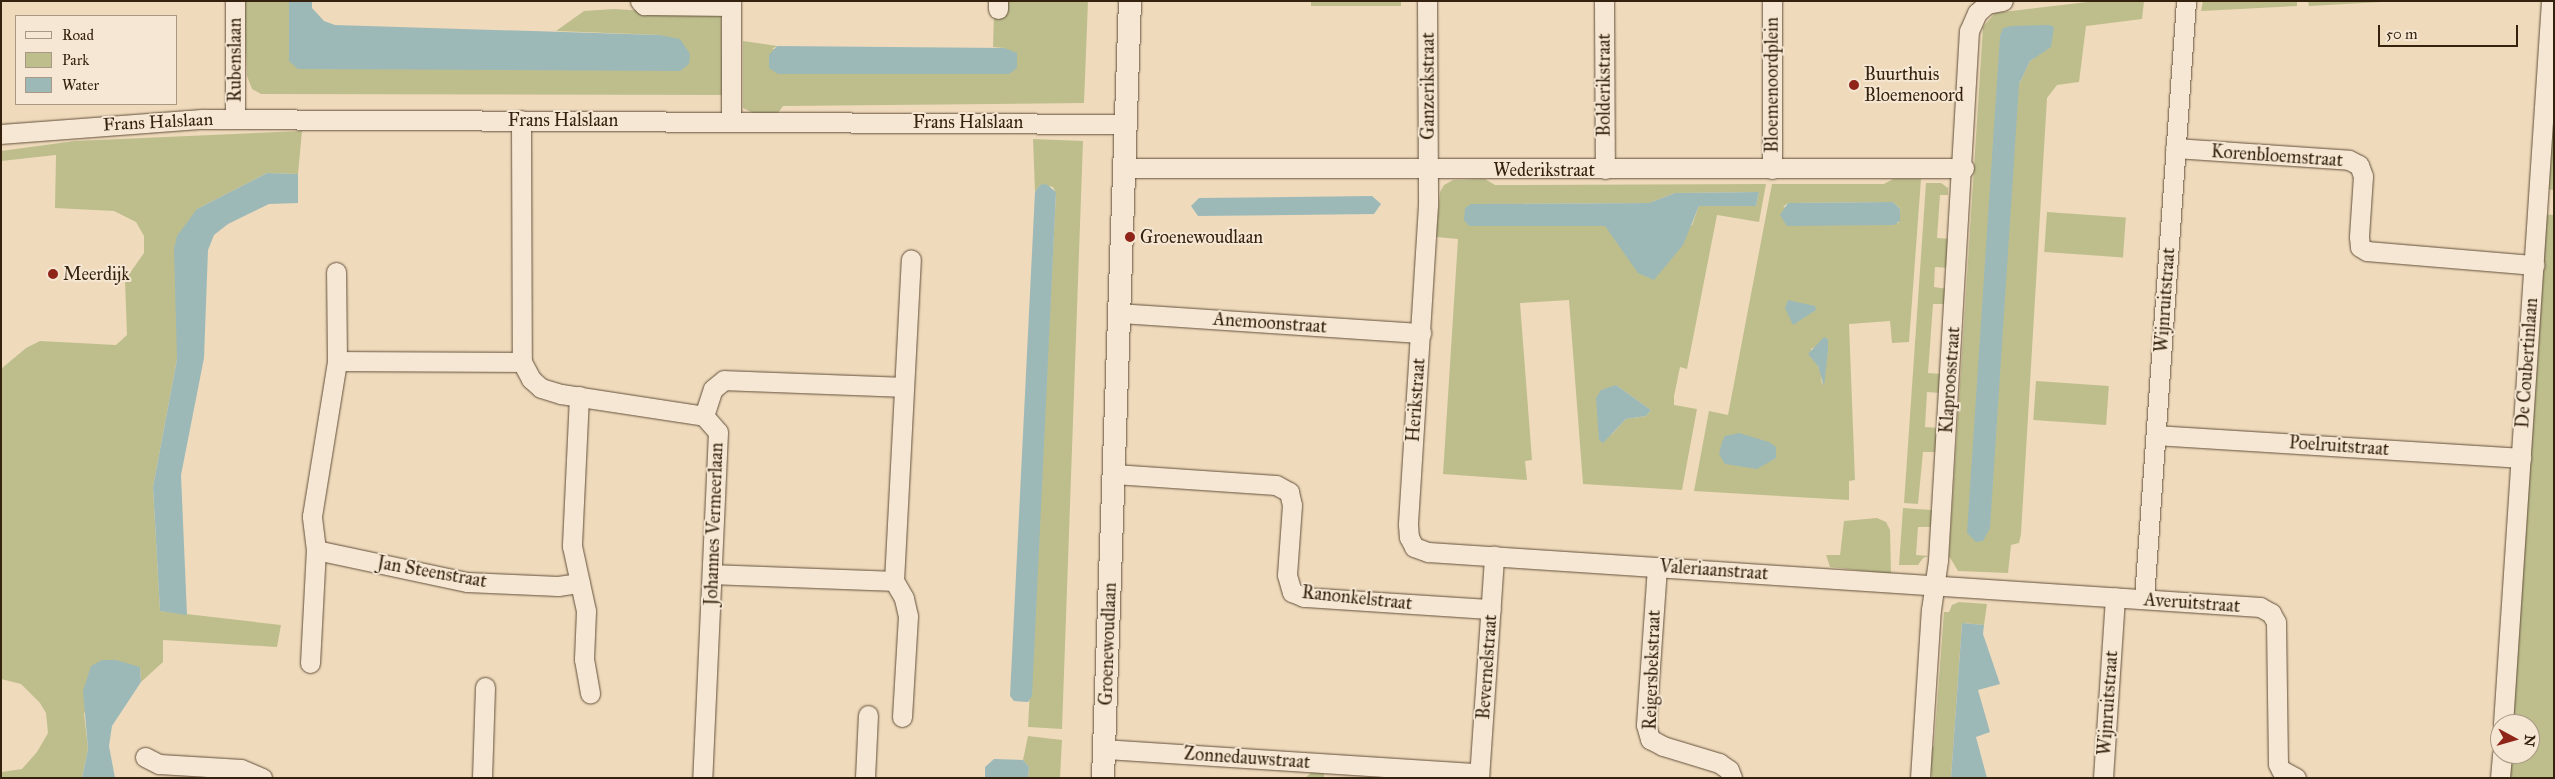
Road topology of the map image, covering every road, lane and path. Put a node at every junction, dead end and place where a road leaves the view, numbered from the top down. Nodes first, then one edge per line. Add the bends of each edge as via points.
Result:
1 (235, 1) edge
2 (640, 1) edge
3 (1130, 1) edge
4 (1427, 1) edge
5 (1604, 1) edge
6 (1772, 1) edge
7 (2186, 1) edge
8 (2551, 1) edge
9 (1992, 2) edge
10 (731, 3) edge
11 (235, 119) junction
12 (521, 120) junction
13 (731, 120) junction
14 (1126, 124) junction
15 (1, 134) edge
16 (2176, 148) junction
17 (1125, 168) junction
18 (1964, 168) junction
19 (1605, 169) junction
20 (1772, 169) junction
21 (1429, 171) junction
22 (911, 259) dead end
23 (2534, 264) junction
24 (336, 272) dead end
25 (1118, 312) junction
26 (1421, 333) junction
27 (337, 361) junction
28 (522, 362) junction
29 (903, 387) junction
30 (579, 396) junction
31 (704, 416) junction
32 (2156, 435) junction
33 (2521, 458) junction
34 (1114, 474) junction
35 (316, 550) junction
36 (1494, 556) junction
37 (1657, 566) junction
38 (712, 574) junction
39 (894, 581) junction
40 (580, 583) junction
41 (1934, 585) junction
42 (2115, 597) junction
43 (2144, 599) junction
44 (1491, 609) junction
45 (310, 663) dead end
46 (485, 687) dead end
47 (590, 693) dead end
48 (2505, 714) edge
49 (868, 715) dead end
50 (902, 717) dead end
51 (1104, 750) junction
52 (145, 757) dead end
53 (2501, 764) edge
54 (1292, 769) edge
55 (1479, 775) edge
56 (259, 777) edge
57 (482, 778) edge
58 (702, 778) edge
59 (865, 778) edge
60 (1103, 778) edge
61 (1732, 778) edge
62 (1920, 778) edge
63 (2103, 778) edge
64 (2296, 778) edge
65 (2500, 778) edge

1 - 11 street, Rubenslaan
2 - 10 street via 644,5
3 - 14 street, Groenewoudlaan
4 - 21 street, Ganzerikstraat
5 - 19 street, Bolderikstraat
6 - 20 street, Bloemenoordplein
7 - 16 street, Wijnruitstraat
8 - 23 street, De Coubertinlaan
9 - 18 street, Klaproosstraat via 1976,13 1969,31 1962,144
10 - 13 street
11 - 12 street, Frans Halslaan
11 - 15 street, Frans Halslaan via 140,122
12 - 13 street, Frans Halslaan
12 - 28 street
13 - 14 street, Frans Halslaan
14 - 17 street, Groenewoudlaan
16 - 23 street, Korenbloemstraat via 2349,160 2359,165 2363,176 2360,247 2368,251
16 - 32 street, Wijnruitstraat
17 - 21 street, Wederikstraat
17 - 25 street, Groenewoudlaan
18 - 20 street, Wederikstraat
18 - 41 street, Klaproosstraat
19 - 20 street, Wederikstraat
19 - 21 street, Wederikstraat
21 - 26 street, Herikstraat
22 - 29 street
23 - 33 street, De Coubertinlaan
24 - 27 street
25 - 26 street, Anemoonstraat
25 - 34 street, Groenewoudlaan
26 - 36 street, Herikstraat via 1409,537 1414,547 1428,552
27 - 28 street
27 - 35 street via 312,516
28 - 30 street, Johannes Vermeerlaan via 531,379 541,388
29 - 31 street via 724,380 713,389
29 - 39 street
30 - 31 street, Johannes Vermeerlaan
30 - 40 street via 572,546
31 - 38 street, Johannes Vermeerlaan via 718,432
32 - 33 street, Poelruitstraat
32 - 43 street, Wijnruitstraat
33 - 48 street, De Coubertinlaan
34 - 44 street, Ranonkelstraat via 1276,485 1289,492 1292,505 1288,576 1292,592 1304,597
34 - 51 street, Groenewoudlaan
35 - 40 street, Jan Steenstraat via 467,582 558,586
35 - 45 street
36 - 37 street, Valeriaanstraat
36 - 44 street, Bevernelstraat
37 - 41 street, Valeriaanstraat
37 - 61 street, Reigersbekstraat via 1646,725 1650,739 1663,746 1719,762 1729,770
38 - 39 street
38 - 58 street, Johannes Vermeerlaan
39 - 50 street via 904,598 908,616
40 - 47 street via 586,611 584,659
41 - 42 street, Averuitstraat
41 - 62 street, Klaproosstraat
42 - 43 street, Averuitstraat
42 - 63 street, Wijnruitstraat
43 - 64 street, Averuitstraat via 2260,608 2271,613 2276,622 2276,754 2281,770
44 - 55 street, Bevernelstraat
46 - 57 street
49 - 59 street
51 - 54 street, Zonnedauwstraat
51 - 60 street, Groenewoudlaan
52 - 56 street via 159,764 241,769
53 - 65 street
54 - 55 street, Zonnedauwstraat

